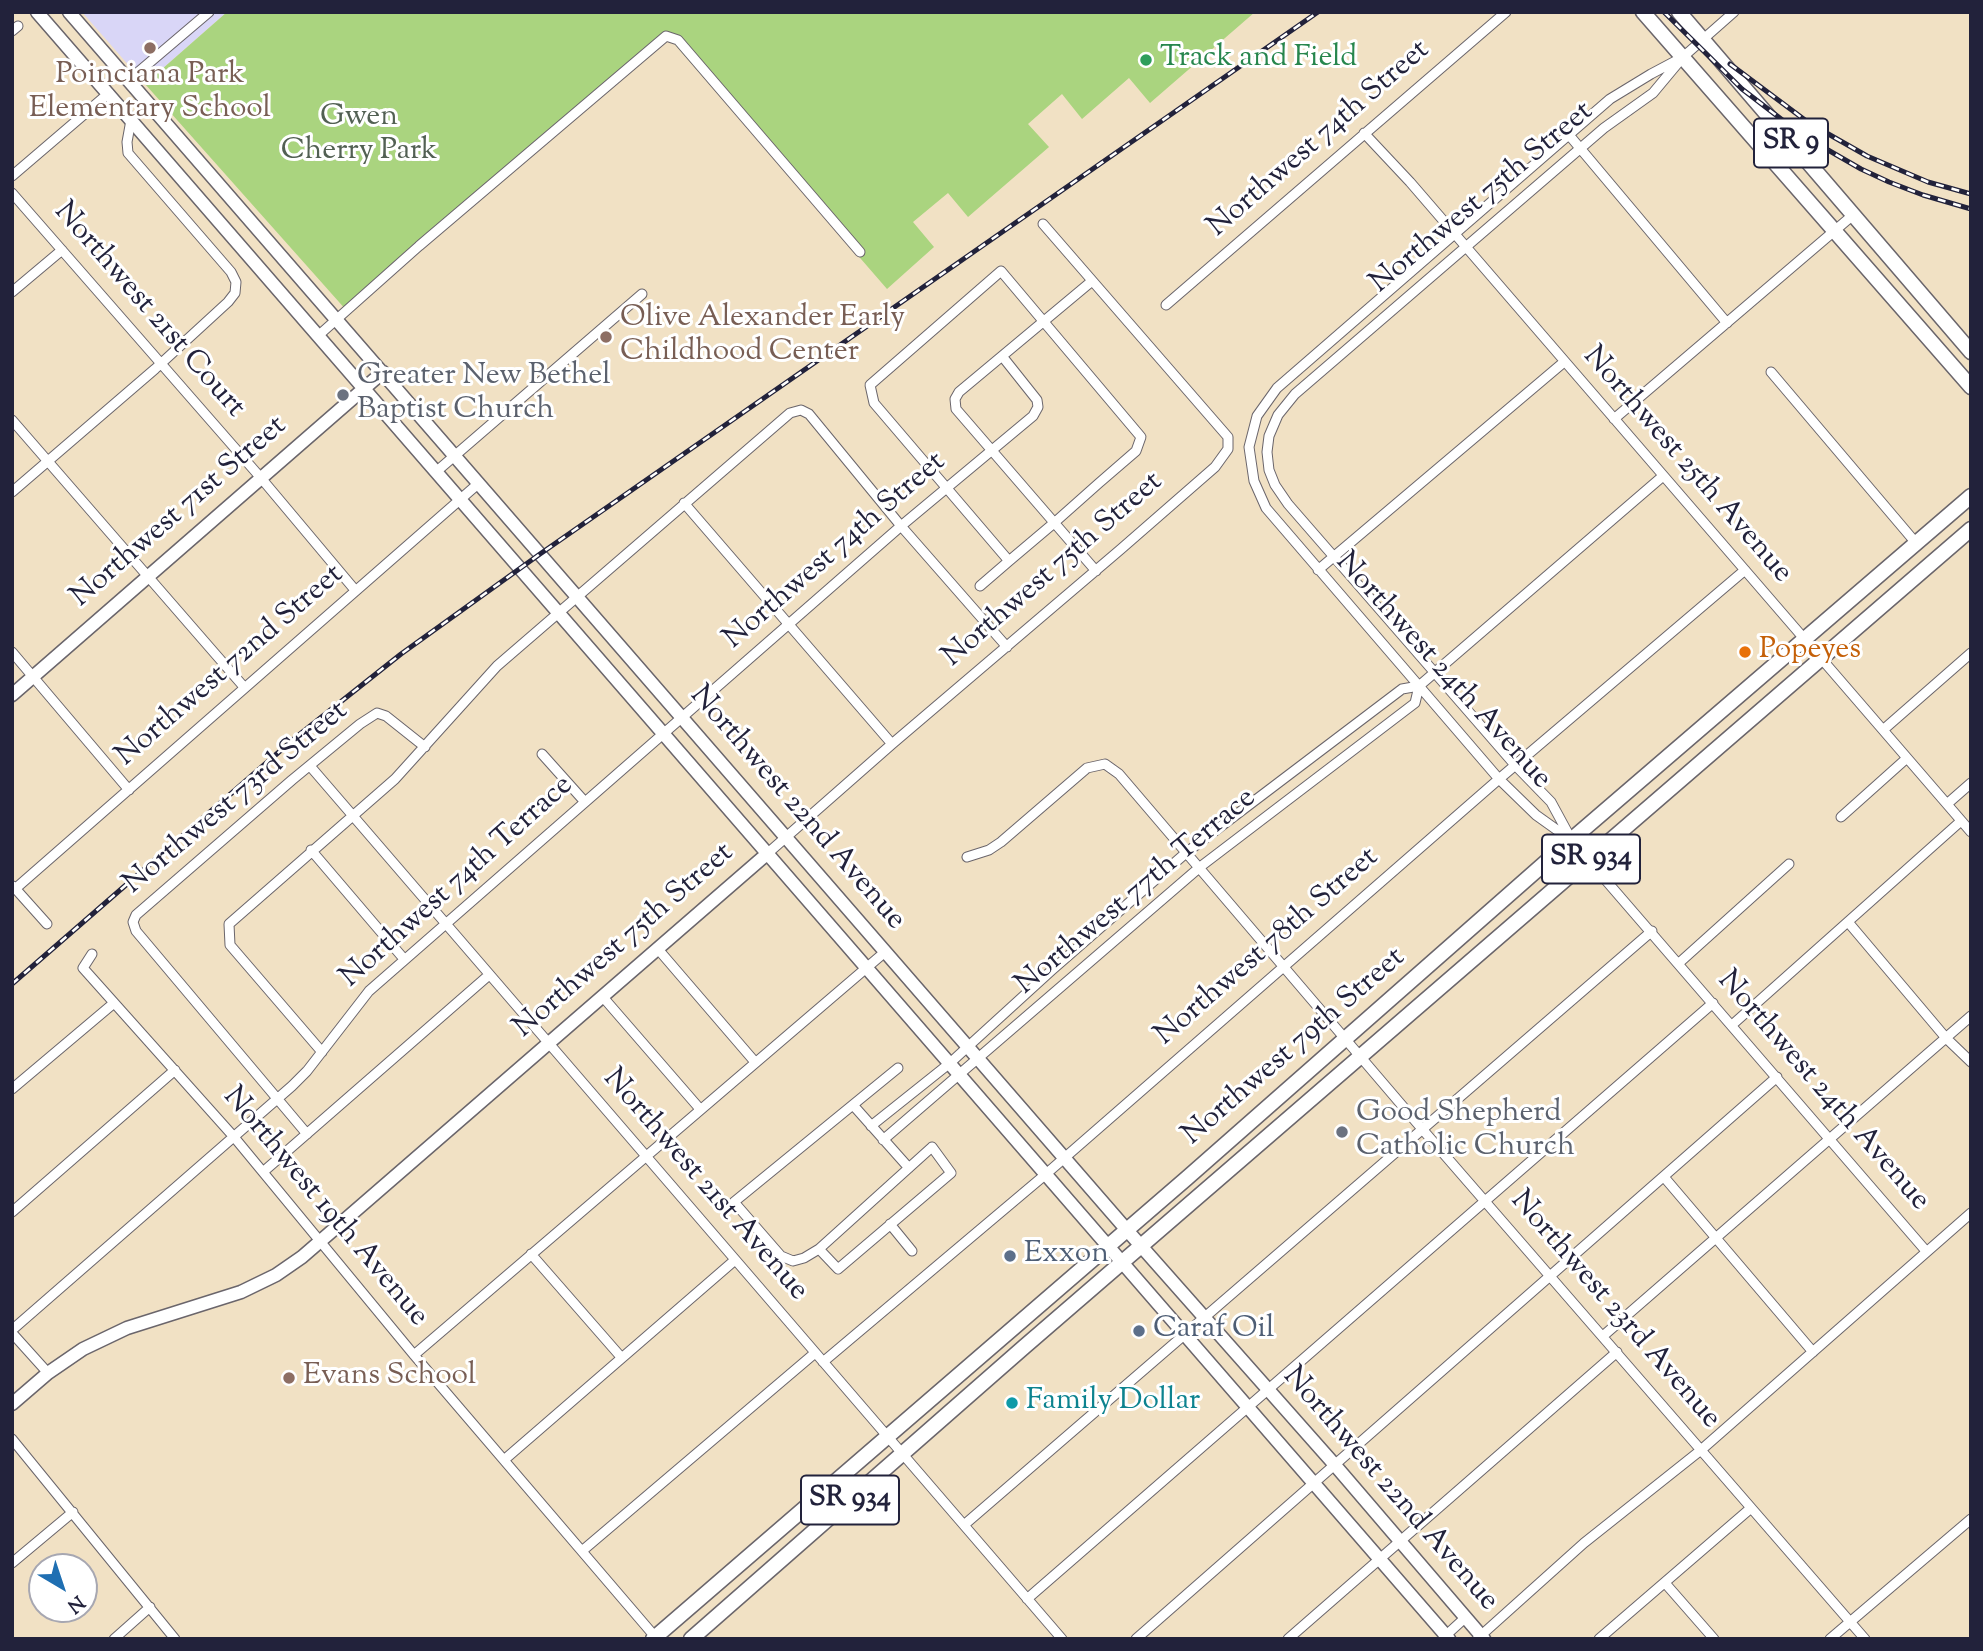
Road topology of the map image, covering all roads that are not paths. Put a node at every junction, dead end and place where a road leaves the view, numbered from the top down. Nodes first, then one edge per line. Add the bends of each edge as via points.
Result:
1 (37, 12) edge
2 (69, 12) edge
3 (209, 12) edge
4 (1506, 12) edge
5 (1643, 12) edge
6 (1679, 12) edge
7 (1734, 12) edge
8 (1703, 40) junction
9 (1683, 57) junction
10 (128, 80) junction
11 (109, 93) junction
12 (131, 120) junction
13 (1364, 133) junction
14 (1569, 135) junction
15 (1580, 149) junction
16 (13, 175) edge
17 (215, 179) junction
18 (1823, 180) junction
19 (1514, 183) junction
20 (12, 193) edge
21 (1805, 195) junction
22 (198, 196) junction
23 (1525, 196) junction
24 (1853, 215) junction
25 (1043, 224) dead end
26 (1835, 231) junction
27 (1454, 234) junction
28 (1465, 248) junction
29 (62, 250) junction
30 (860, 252) dead end
31 (1092, 281) junction
32 (12, 292) edge
33 (1388, 292) junction
34 (642, 295) dead end
35 (1399, 304) junction
36 (1166, 305) dead end
37 (337, 319) junction
38 (1044, 321) junction
39 (1727, 323) junction
40 (1954, 333) junction
41 (319, 335) junction
42 (1329, 343) junction
43 (1937, 348) junction
44 (1971, 352) edge
45 (1340, 355) junction
46 (1002, 356) junction
47 (161, 362) junction
48 (1564, 362) junction
49 (383, 372) junction
50 (1772, 372) dead end
51 (1971, 387) edge
52 (365, 388) junction
53 (1257, 416) joint
54 (1614, 419) junction
55 (12, 420) edge
56 (992, 451) junction
57 (456, 456) junction
58 (48, 461) junction
59 (437, 471) junction
60 (1663, 476) junction
61 (261, 478) junction
62 (479, 483) junction
63 (947, 488) junction
64 (12, 492) edge
65 (1971, 496) edge
66 (460, 499) junction
67 (684, 503) junction
68 (1054, 523) junction
69 (901, 526) junction
70 (1971, 529) edge
71 (1916, 544) junction
72 (1334, 557) junction
73 (1009, 561) junction
74 (1318, 570) junction
75 (1745, 570) junction
76 (1096, 571) junction
77 (148, 577) junction
78 (981, 586) dead end
79 (355, 590) junction
80 (577, 596) junction
81 (559, 612) junction
82 (788, 625) junction
83 (1804, 640) junction
84 (1007, 647) junction
85 (12, 652) edge
86 (1971, 653) edge
87 (1820, 660) junction
88 (1434, 674) junction
89 (34, 676) junction
90 (1419, 686) junction
91 (244, 688) junction
92 (12, 695) edge
93 (681, 717) junction
94 (1883, 730) junction
95 (664, 733) junction
96 (1688, 740) junction
97 (892, 744) junction
98 (425, 747) junction
99 (542, 754) dead end
100 (1907, 758) junction
101 (1704, 760) junction
102 (1304, 763) junction
103 (1515, 765) junction
104 (310, 766) junction
105 (1316, 779) junction
106 (1499, 779) junction
107 (1971, 783) edge
108 (129, 790) junction
109 (584, 802) junction
110 (1947, 804) junction
111 (352, 815) junction
112 (1840, 817) dead end
113 (1230, 819) junction
114 (1961, 821) junction
115 (1971, 832) edge
116 (1242, 835) junction
117 (786, 837) junction
118 (1571, 840) junction
119 (312, 850) junction
120 (1187, 852) junction
121 (768, 853) junction
122 (967, 858) dead end
123 (1590, 860) junction
124 (1789, 864) dead end
125 (1200, 867) junction
126 (14, 887) edge
127 (1848, 922) junction
128 (47, 923) dead end
129 (444, 923) junction
130 (1651, 931) junction
131 (1457, 940) junction
132 (657, 948) junction
133 (885, 952) junction
134 (92, 954) dead end
135 (404, 959) junction
136 (1474, 959) junction
137 (1679, 963) junction
138 (868, 968) junction
139 (1284, 968) junction
140 (489, 975) junction
141 (602, 996) junction
142 (114, 1003) junction
143 (1713, 1003) junction
144 (1971, 1017) edge
145 (1732, 1025) junction
146 (1946, 1038) junction
147 (1345, 1039) junction
148 (548, 1043) junction
149 (967, 1046) junction
150 (322, 1052) junction
151 (1361, 1057) junction
152 (977, 1058) junction
153 (755, 1062) junction
154 (1971, 1062) edge
155 (950, 1063) junction
156 (898, 1068) dead end
157 (175, 1070) junction
158 (960, 1075) junction
159 (1777, 1077) junction
160 (12, 1089) edge
161 (1277, 1099) junction
162 (277, 1100) junction
163 (853, 1105) junction
164 (700, 1110) junction
165 (871, 1126) junction
166 (1423, 1130) junction
167 (307, 1134) junction
168 (234, 1137) junction
169 (1830, 1138) junction
170 (883, 1140) junction
171 (646, 1155) junction
172 (1064, 1158) junction
173 (1242, 1160) junction
174 (909, 1168) junction
175 (263, 1172) junction
176 (1046, 1174) junction
177 (1664, 1177) junction
178 (1487, 1201) junction
179 (12, 1212) edge
180 (1971, 1213) edge
181 (890, 1224) junction
182 (1126, 1230) junction
183 (1715, 1237) junction
184 (321, 1243) junction
185 (1108, 1245) junction
186 (1142, 1247) junction
187 (819, 1249) junction
188 (912, 1251) dead end
189 (1926, 1251) junction
190 (531, 1254) junction
191 (735, 1259) junction
192 (1124, 1263) junction
193 (1551, 1275) junction
194 (1203, 1317) junction
195 (12, 1332) edge
196 (1009, 1332) junction
197 (1186, 1332) junction
198 (1603, 1336) junction
199 (1024, 1347) junction
200 (1617, 1352) junction
201 (1813, 1352) junction
202 (815, 1353) junction
203 (415, 1355) junction
204 (621, 1357) junction
205 (823, 1362) junction
206 (48, 1373) junction
207 (1267, 1390) junction
208 (12, 1404) edge
209 (1249, 1406) junction
210 (886, 1437) junction
211 (12, 1439) edge
212 (1701, 1450) junction
213 (902, 1454) junction
214 (504, 1460) junction
215 (1334, 1464) junction
216 (1314, 1482) junction
217 (1751, 1508) junction
218 (73, 1512) junction
219 (1971, 1519) edge
220 (964, 1525) junction
221 (1400, 1541) junction
222 (759, 1547) junction
223 (582, 1551) junction
224 (1380, 1558) junction
225 (12, 1563) edge
226 (775, 1566) junction
227 (1665, 1583) junction
228 (1027, 1599) junction
229 (149, 1607) junction
230 (1465, 1617) junction
231 (1850, 1622) junction
232 (1446, 1637) edge
233 (1481, 1637) edge
234 (655, 1638) edge
235 (114, 1639) edge
236 (175, 1639) edge
237 (691, 1639) edge
238 (1062, 1639) edge
239 (1136, 1639) edge
240 (1288, 1639) edge
241 (1600, 1639) edge
242 (1714, 1639) edge
243 (1830, 1639) edge
244 (1865, 1639) edge

1 - 11 main road, Northwest 22nd Avenue
2 - 10 main road, Northwest 22nd Avenue
3 - 10 street
4 - 13 street, Northwest 74th Street
5 - 9 main road, SR 9
6 - 8 main road, SR 9
7 - 8 street, Northwest 75th Street
8 - 9 street, Northwest 75th Street
8 - 18 main road, SR 9
9 - 14 street, Northwest 75th Street via 1610,99
9 - 15 street, Northwest 75th Street via 1653,93
9 - 21 main road, SR 9
10 - 11 main road
10 - 17 main road, Northwest 22nd Avenue
11 - 12 main road, Northwest 22nd Avenue
11 - 16 street
12 - 22 main road, Northwest 22nd Avenue
12 - 47 street via 128,153 231,272 236,288 228,302
13 - 27 street, Northwest 25th Avenue
13 - 36 street, Northwest 74th Street
14 - 15 street
14 - 19 street, Northwest 75th Street
15 - 23 street, Northwest 75th Street
15 - 39 street
17 - 22 main road
17 - 37 main road, Northwest 22nd Avenue
18 - 21 main road
18 - 24 main road, SR 9
19 - 23 street
19 - 27 street, Northwest 75th Street
20 - 29 street, Northwest 21st Court
21 - 26 main road, SR 9
22 - 41 main road, Northwest 22nd Avenue
23 - 28 street, Northwest 75th Street
24 - 26 street
24 - 40 main road, SR 9
25 - 31 street
26 - 39 street
26 - 43 main road, SR 9
27 - 28 street, Northwest 25th Avenue
27 - 33 street, Northwest 75th Street
28 - 35 street, Northwest 75th Street
28 - 48 street, Northwest 25th Avenue
29 - 32 street
29 - 47 street, Northwest 21st Court
30 - 37 street via 678,40 666,36
31 - 38 street
31 - 76 street, Northwest 75th Street via 1228,437 1228,449 1215,467
33 - 35 street
33 - 42 street, Northwest 75th Street
34 - 57 street
35 - 45 street, Northwest 75th Street
37 - 41 street
37 - 49 main road, Northwest 22nd Avenue
38 - 46 street
38 - 63 street via 1001,271 870,385 874,403
38 - 68 street via 1141,437 1136,451
39 - 54 street
40 - 43 main road
40 - 44 main road, SR 9
41 - 52 main road, Northwest 22nd Avenue
42 - 45 street
42 - 53 street, Northwest 75th Street via 1277,388
43 - 51 main road, SR 9
45 - 72 street, Northwest 75th Street via 1284,406 1269,436 1267,452 1275,485
46 - 56 street, Northwest 74th Street via 1038,407
46 - 56 street via 955,399 956,409
47 - 58 street
47 - 61 street, Northwest 21st Court
48 - 54 street, Northwest 25th Avenue
48 - 72 street
49 - 52 main road, Northwest 71st Street
49 - 57 main road, Northwest 22nd Avenue
50 - 71 street
52 - 59 main road, Northwest 22nd Avenue
52 - 61 main road, Northwest 71st Street
53 - 74 street, Northwest 24th Avenue via 1249,447 1254,481 1266,508
54 - 60 street, Northwest 25th Avenue
55 - 58 street
56 - 63 street, Northwest 74th Street
56 - 68 street
57 - 59 street
57 - 62 main road, Northwest 22nd Avenue
58 - 64 street
58 - 77 street
59 - 66 main road, Northwest 22nd Avenue
60 - 75 street, Northwest 25th Avenue
60 - 88 street, Northwest 77th Terrace
61 - 77 main road, Northwest 71st Street
61 - 79 street, Northwest 21st Court
62 - 66 street, Northwest 72nd Street
62 - 80 main road, Northwest 22nd Avenue
63 - 69 street, Northwest 74th Street
63 - 73 street
65 - 71 main road, Northwest 79th Street / SR 934
66 - 79 street, Northwest 72nd Street
66 - 81 main road, Northwest 22nd Avenue
67 - 69 street via 790,412 801,410
67 - 80 street
67 - 82 street
68 - 73 street
68 - 76 street
69 - 82 street, Northwest 74th Street
69 - 84 street
70 - 87 main road, Northwest 79th Street / SR 934
71 - 83 main road, Northwest 79th Street / SR 934
72 - 74 street
72 - 88 street, Northwest 75th Street
73 - 78 street
74 - 90 street, Northwest 24th Avenue
75 - 83 street, Northwest 25th Avenue
75 - 103 street, Northwest 78th Street
76 - 84 street, Northwest 75th Street
77 - 89 main road, Northwest 71st Street
77 - 91 street
79 - 91 street, Northwest 72nd Street
80 - 81 street
80 - 93 main road, Northwest 22nd Avenue
81 - 95 main road, Northwest 22nd Avenue
81 - 98 street via 496,666
82 - 93 street, Northwest 74th Street
82 - 97 street
83 - 87 street, Northwest 25th Avenue
83 - 96 main road, Northwest 79th Street / SR 934
84 - 97 street, Northwest 75th Street
85 - 89 street
86 - 94 street
87 - 94 street, Northwest 25th Avenue
87 - 101 main road, Northwest 79th Street / SR 934
88 - 90 street, Northwest 77th Terrace
88 - 103 street, Northwest 75th Street
89 - 92 main road, Northwest 71st Street
89 - 108 street
90 - 102 street, Northwest 77th Terrace via 1402,689
90 - 105 street, Northwest 77th Terrace via 1415,703
90 - 106 street, Northwest 24th Avenue
91 - 108 street, Northwest 72nd Street
93 - 95 street, Northwest 74th Street
93 - 117 main road, Northwest 22nd Avenue
94 - 100 street, Northwest 25th Avenue
95 - 109 street, Northwest 74th Terrace
95 - 121 main road, Northwest 22nd Avenue
96 - 101 main road
96 - 118 main road, Northwest 79th Street / SR 934
97 - 117 street, Northwest 75th Street
98 - 104 street, Northwest 73rd Street via 377,713
98 - 111 street
99 - 109 street
100 - 110 street, Northwest 25th Avenue
100 - 112 street
101 - 123 main road, Northwest 79th Street / SR 934
102 - 105 street
102 - 113 street, Northwest 77th Terrace
103 - 106 street, Northwest 78th Street
103 - 118 street, Northwest 75th Street via 1551,802
104 - 111 street, Northwest 21st Avenue
104 - 162 street, Northwest 73rd Street via 136,915 132,925
105 - 116 street, Northwest 77th Terrace
106 - 118 street, Northwest 24th Avenue via 1536,815
106 - 139 street, Northwest 78th Street
107 - 110 street
108 - 126 street, Northwest 72nd Street
109 - 129 street, Northwest 74th Terrace
110 - 114 street, Northwest 25th Avenue
111 - 119 street
111 - 129 street, Northwest 21st Avenue
113 - 116 street
113 - 120 street, Northwest 77th Terrace
114 - 115 street, Northwest 25th Avenue
114 - 127 street
116 - 125 street, Northwest 77th Terrace
117 - 121 street, Northwest 75th Street
117 - 133 main road, Northwest 22nd Avenue
118 - 123 street, Northwest 24th Avenue
118 - 131 main road, Northwest 79th Street / SR 934
119 - 135 street
119 - 150 street via 237,915 229,924 228,936 230,945
120 - 122 street, Northwest 23rd Avenue via 1105,764 1087,768 989,850
120 - 125 street, Northwest 23rd Avenue
120 - 149 street, Northwest 77th Terrace
121 - 132 main road, Northwest 75th Street
121 - 138 main road, Northwest 22nd Avenue
123 - 130 street, Northwest 24th Avenue
123 - 136 main road, Northwest 79th Street / SR 934
124 - 137 street
125 - 139 street, Northwest 23rd Avenue
125 - 152 street, Northwest 77th Terrace
126 - 128 street
127 - 145 street
127 - 146 street
129 - 135 street, Northwest 74th Terrace
129 - 140 street, Northwest 21st Avenue
130 - 137 street, Northwest 24th Avenue
130 - 166 street
131 - 136 main road
131 - 147 main road, Northwest 79th Street / SR 934
132 - 141 main road, Northwest 75th Street
132 - 153 street
133 - 138 street
133 - 149 main road, Northwest 22nd Avenue
134 - 142 street via 83,968
135 - 150 street, Northwest 74th Terrace via 369,991
136 - 151 main road, Northwest 79th Street / SR 934
137 - 143 street, Northwest 24th Avenue
138 - 153 street
138 - 155 main road, Northwest 22nd Avenue
139 - 147 street, Northwest 23rd Avenue
139 - 172 street, Northwest 78th Street
140 - 148 street, Northwest 21st Avenue
140 - 167 street
141 - 148 main road, Northwest 75th Street
141 - 164 street
142 - 157 street, Northwest 19th Avenue
142 - 160 street
143 - 145 street, Northwest 24th Avenue
143 - 178 street
144 - 146 street
145 - 159 street, Northwest 24th Avenue
146 - 154 street
146 - 169 street
147 - 151 street, Northwest 23rd Avenue
147 - 161 main road, Northwest 79th Street / SR 934
148 - 171 street, Northwest 21st Avenue
148 - 184 main road, Northwest 75th Street
149 - 152 main road, Northwest 22nd Avenue
149 - 155 street, Northwest 77th Terrace
150 - 162 street, Northwest 74th Terrace
151 - 166 street, Northwest 23rd Avenue
151 - 173 main road, Northwest 79th Street / SR 934
152 - 158 street, Northwest 77th Terrace
152 - 172 main road, Northwest 22nd Avenue
153 - 164 street
155 - 158 main road, Northwest 22nd Avenue
155 - 165 street, Northwest 77th Terrace
156 - 163 street
157 - 168 street, Northwest 19th Avenue
157 - 179 street
158 - 170 street, Northwest 77th Terrace
158 - 176 main road, Northwest 22nd Avenue
159 - 169 street, Northwest 24th Avenue
159 - 177 street
161 - 173 main road via 1246,1136
161 - 182 main road, Northwest 79th Street / SR 934
162 - 167 street
162 - 168 street, Northwest 74th Terrace
163 - 165 street
163 - 187 street via 734,1202 781,1256 793,1261
164 - 171 street
165 - 170 street
166 - 178 street, Northwest 23rd Avenue
166 - 194 street
167 - 175 street
168 - 175 street, Northwest 19th Avenue
168 - 195 street, Northwest 74th Terrace
169 - 183 street
169 - 189 street, Northwest 24th Avenue
170 - 174 street
171 - 190 street
171 - 191 street, Northwest 21st Avenue
172 - 176 street, Northwest 78th Street
172 - 182 main road, Northwest 22nd Avenue
173 - 186 main road, Northwest 79th Street / SR 934
174 - 181 street via 932,1147 950,1173
174 - 187 street
175 - 184 street, Northwest 19th Avenue
176 - 185 main road, Northwest 22nd Avenue
176 - 205 street, Northwest 78th Street
177 - 183 street
177 - 193 street
178 - 193 street, Northwest 23rd Avenue
178 - 207 street
180 - 189 street
181 - 187 street via 838,1269
181 - 188 street
182 - 185 main road, Northwest 79th Street / SR 934
182 - 186 main road, Northwest 22nd Avenue
183 - 198 street
183 - 201 street
184 - 203 street, Northwest 19th Avenue
184 - 206 main road, Northwest 75th Street via 241,1293 127,1328 83,1349
185 - 192 main road, Northwest 22nd Avenue
185 - 196 main road, Northwest 79th Street / SR 934
186 - 192 main road, Northwest 79th Street / SR 934
186 - 194 main road, Northwest 22nd Avenue
189 - 201 street
190 - 203 street
190 - 204 street
191 - 202 street, Northwest 21st Avenue
191 - 204 street
192 - 197 main road, Northwest 22nd Avenue
192 - 199 main road, Northwest 79th Street / SR 934
193 - 198 street, Northwest 23rd Avenue
193 - 215 street
194 - 197 street
194 - 207 main road, Northwest 22nd Avenue
195 - 206 street
196 - 199 main road
196 - 210 main road, Northwest 79th Street / SR 934
197 - 209 main road, Northwest 22nd Avenue
197 - 220 street
198 - 200 street, Northwest 23rd Avenue
199 - 213 main road, Northwest 79th Street / SR 934
200 - 212 street, Northwest 23rd Avenue
200 - 221 street
201 - 212 street
202 - 205 street, Northwest 21st Avenue
202 - 223 street
203 - 214 street, Northwest 19th Avenue
204 - 214 street
205 - 210 street, Northwest 21st Avenue
206 - 208 main road, Northwest 75th Street
207 - 209 street
207 - 215 main road, Northwest 22nd Avenue
209 - 216 main road, Northwest 22nd Avenue
209 - 228 street
210 - 213 street, Northwest 21st Avenue
210 - 222 main road, Northwest 79th Street / SR 934
211 - 218 street
212 - 217 street, Northwest 23rd Avenue
212 - 233 street via 1584,1543
213 - 220 street, Northwest 21st Avenue
213 - 226 main road, Northwest 79th Street / SR 934
214 - 223 street, Northwest 19th Avenue
215 - 216 street
215 - 221 main road, Northwest 22nd Avenue
216 - 224 main road, Northwest 22nd Avenue
216 - 239 street
217 - 227 street
217 - 231 street, Northwest 23rd Avenue
218 - 225 street
218 - 229 street
219 - 231 street
220 - 228 street, Northwest 21st Avenue
221 - 224 street
221 - 230 main road, Northwest 22nd Avenue
222 - 226 main road
222 - 234 main road, Northwest 79th Street / SR 934
223 - 234 street, Northwest 19th Avenue
224 - 232 main road, Northwest 22nd Avenue
224 - 240 street
226 - 237 main road, Northwest 79th Street / SR 934
227 - 241 street
227 - 242 street
228 - 238 street, Northwest 21st Avenue
229 - 235 street
229 - 236 street
230 - 232 street
230 - 233 main road, Northwest 22nd Avenue
231 - 243 street
231 - 244 street, Northwest 23rd Avenue

